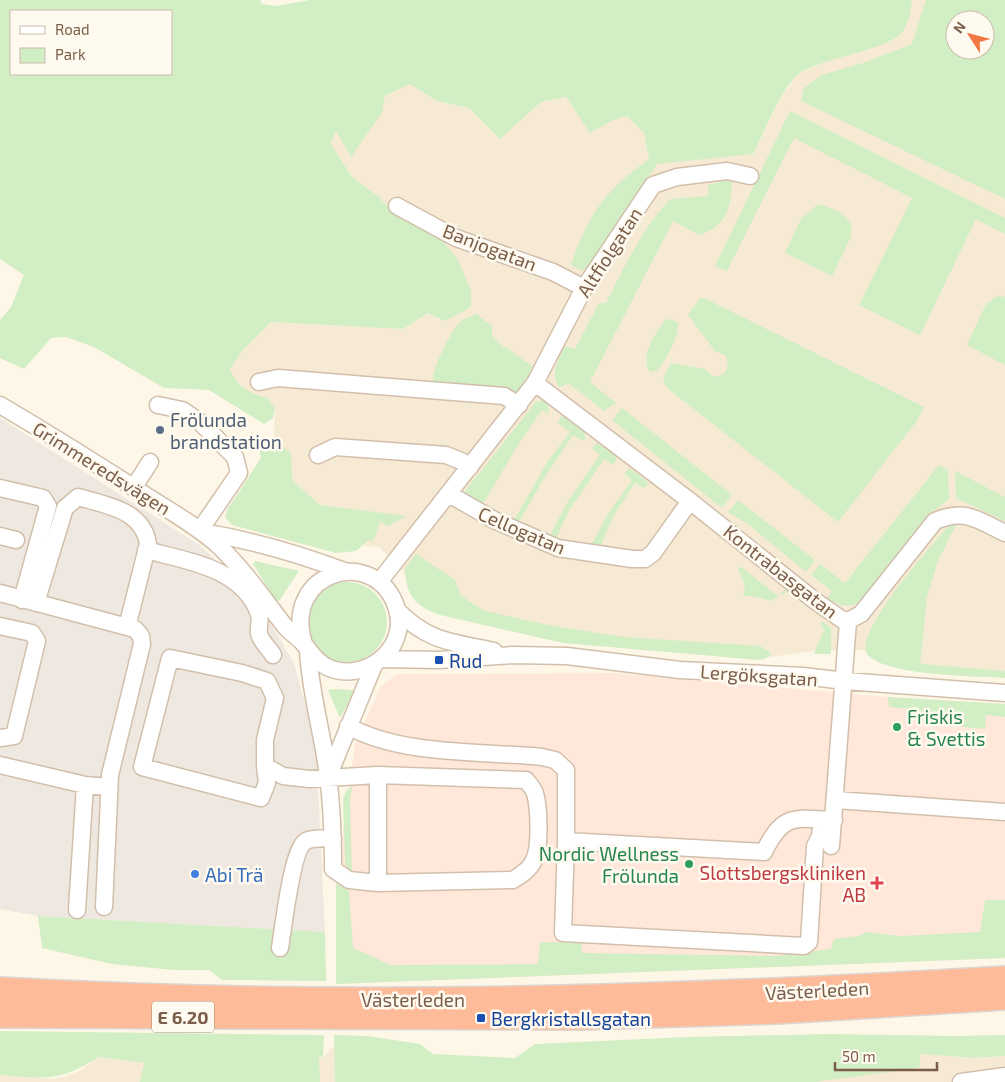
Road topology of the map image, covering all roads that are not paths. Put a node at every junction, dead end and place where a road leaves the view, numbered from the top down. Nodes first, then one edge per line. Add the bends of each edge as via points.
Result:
1 (750, 176) dead end
2 (396, 206) dead end
3 (584, 288) junction
4 (259, 382) dead end
5 (535, 382) junction
6 (0, 405) edge
7 (158, 405) dead end
8 (519, 405) junction
9 (318, 455) dead end
10 (150, 462) dead end
11 (470, 467) junction
12 (0, 488) edge
13 (134, 488) junction
14 (449, 494) junction
15 (690, 501) junction
16 (201, 531) junction
17 (1005, 533) edge
18 (0, 536) edge
19 (16, 540) dead end
20 (146, 550) junction
21 (347, 572) junction
22 (379, 582) junction
23 (0, 593) edge
24 (29, 601) junction
25 (397, 610) junction
26 (848, 621) junction
27 (0, 626) edge
28 (127, 627) junction
29 (306, 647) junction
30 (273, 655) dead end
31 (514, 656) junction
32 (378, 662) junction
33 (845, 681) junction
34 (1005, 693) edge
35 (348, 726) junction
36 (0, 738) edge
37 (0, 766) edge
38 (265, 766) junction
39 (328, 776) junction
40 (378, 776) junction
41 (84, 785) junction
42 (109, 787) junction
43 (836, 800) junction
44 (1005, 812) edge
45 (828, 820) junction
46 (333, 838) junction
47 (566, 842) junction
48 (830, 846) dead end
49 (378, 883) junction
50 (104, 907) dead end
51 (77, 910) dead end
52 (280, 948) dead end
53 (1005, 979) edge
54 (0, 990) edge
55 (1005, 997) edge
56 (2, 1015) edge
57 (1005, 1076) edge
58 (961, 1082) edge

1 - 3 street, Altfiolgatan via 727,171 677,177 653,185
2 - 3 street, Banjogatan via 456,238 546,269
3 - 5 street, Altfiolgatan
4 - 8 street via 278,378 504,396
5 - 8 street, Altfiolgatan
5 - 15 street, Kontrabasgatan via 624,462 656,484
6 - 13 street, Grimmeredsvägen
7 - 16 street via 182,410 200,422 239,465 239,472
8 - 11 street, Altfiolgatan
9 - 11 street via 335,447 446,455
10 - 13 street
11 - 14 street, Altfiolgatan
12 - 24 street via 43,498 48,506
13 - 16 street, Grimmeredsvägen
14 - 15 street, Cellogatan via 500,528 558,548 645,559 653,553
14 - 22 street, Altfiolgatan
15 - 26 street, Kontrabasgatan via 814,600
16 - 21 street, Grimmeredsvägen via 321,562
16 - 29 street, Grimmeredsvägen via 230,558 285,627
17 - 26 street via 964,513 935,520 861,614
18 - 19 street
20 - 24 street via 146,534 140,522 122,510 78,497 65,508
20 - 28 street
20 - 30 street via 215,569 239,584 252,599 260,616 261,639
21 - 22 street via 364,574
21 - 29 street via 333,574 320,581 303,602 299,616
22 - 25 street via 390,594
23 - 24 street
24 - 28 street
25 - 31 street, Lergöksgatan via 418,629 435,638
25 - 32 street via 398,632
26 - 33 street, Kontrabasgatan
27 - 36 street via 32,633 36,641 14,736
28 - 42 street via 135,629 142,644
29 - 32 street via 321,663 338,670 356,671
29 - 39 street
31 - 32 street, Lergöksgatan
31 - 33 street, Lergöksgatan via 567,656 680,670
32 - 35 street
33 - 34 street, Lergöksgatan
33 - 43 street, Kontrabasgatan
35 - 39 street
35 - 47 street via 378,741 555,760 566,770
37 - 41 street
38 - 38 street via 265,740 275,698 267,681 170,658 142,767 261,798 267,783
38 - 39 street via 283,776 309,779
39 - 40 street
39 - 46 street
40 - 49 street
40 - 49 street via 526,780 534,791 538,813 537,851 533,862 513,880
41 - 42 street
41 - 51 street
42 - 50 street
43 - 44 street
43 - 45 street, Kontrabasgatan
45 - 47 street via 786,821 774,832 764,852
45 - 47 street via 815,846 809,942 796,947 746,941 563,933
45 - 48 street, Kontrabasgatan
46 - 49 street via 333,869 349,880
46 - 52 street via 312,839 301,846 290,887
53 - 54 highway, Västerleden / E 6.20 via 776,993 580,999 239,999
55 - 56 highway, Västerleden / E 6.20 via 777,1011 580,1017
57 - 58 street

